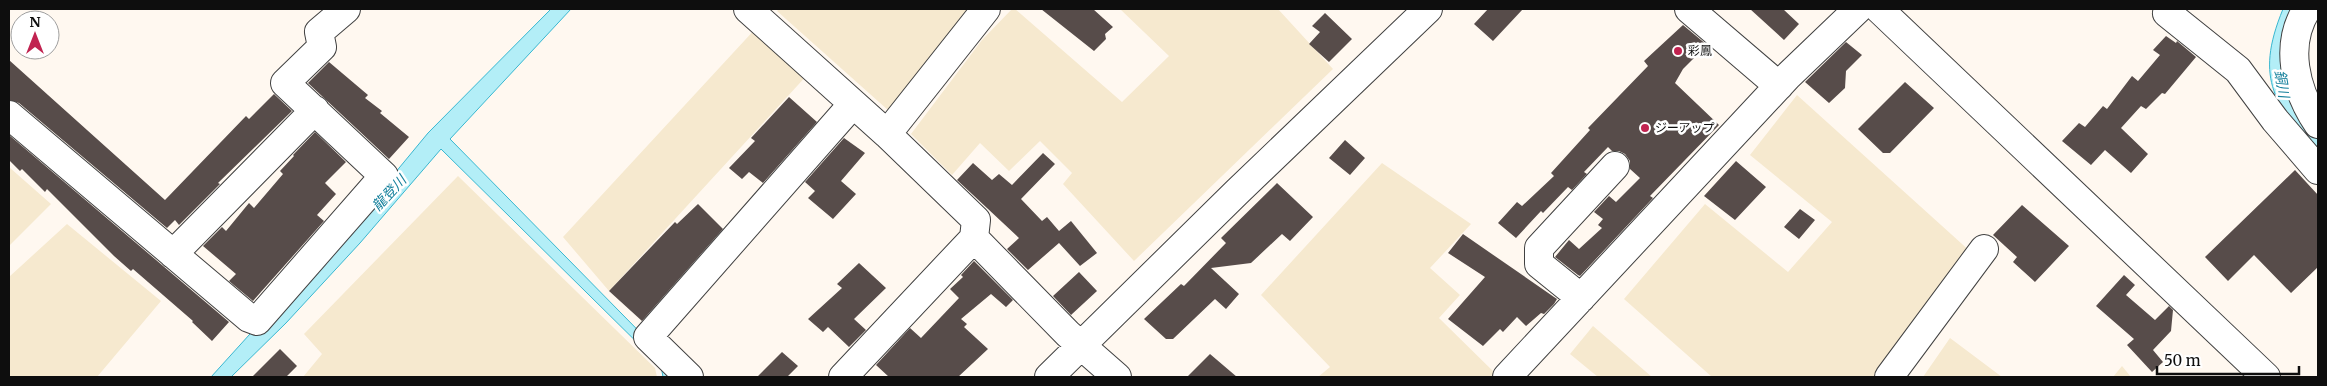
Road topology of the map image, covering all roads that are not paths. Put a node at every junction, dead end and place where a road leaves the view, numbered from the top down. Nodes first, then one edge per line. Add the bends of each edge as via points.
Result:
1 (346, 9) edge
2 (748, 9) edge
3 (986, 9) edge
4 (1428, 9) edge
5 (1689, 9) edge
6 (1858, 9) edge
7 (1879, 9) edge
8 (2168, 9) edge
9 (2307, 9) edge
10 (1779, 86) junction
11 (852, 105) junction
12 (315, 110) junction
13 (9, 115) edge
14 (2318, 124) edge
15 (887, 134) junction
16 (1615, 166) dead end
17 (2318, 170) edge
18 (974, 238) junction
19 (1984, 249) dead end
20 (173, 254) junction
21 (1581, 298) junction
22 (1081, 346) junction
23 (853, 374) edge
24 (689, 377) edge
25 (1049, 377) edge
26 (1117, 377) edge
27 (1507, 377) edge
28 (1889, 377) edge
29 (2266, 377) edge

1 - 12 street via 319,32 322,47 285,83
2 - 11 street
3 - 15 street
4 - 22 street
5 - 10 street
6 - 10 street
7 - 29 street
8 - 17 street via 2167,13 2238,70
9 - 14 street via 2297,28 2294,67 2302,93
10 - 21 street
11 - 15 street
11 - 24 street via 648,337
12 - 20 street
12 - 20 street via 384,176 257,321 249,318
13 - 20 street
15 - 18 street via 976,220
16 - 21 street via 1539,248 1540,264
18 - 22 street
18 - 23 street
19 - 28 street
21 - 27 street
22 - 25 street
22 - 26 street

